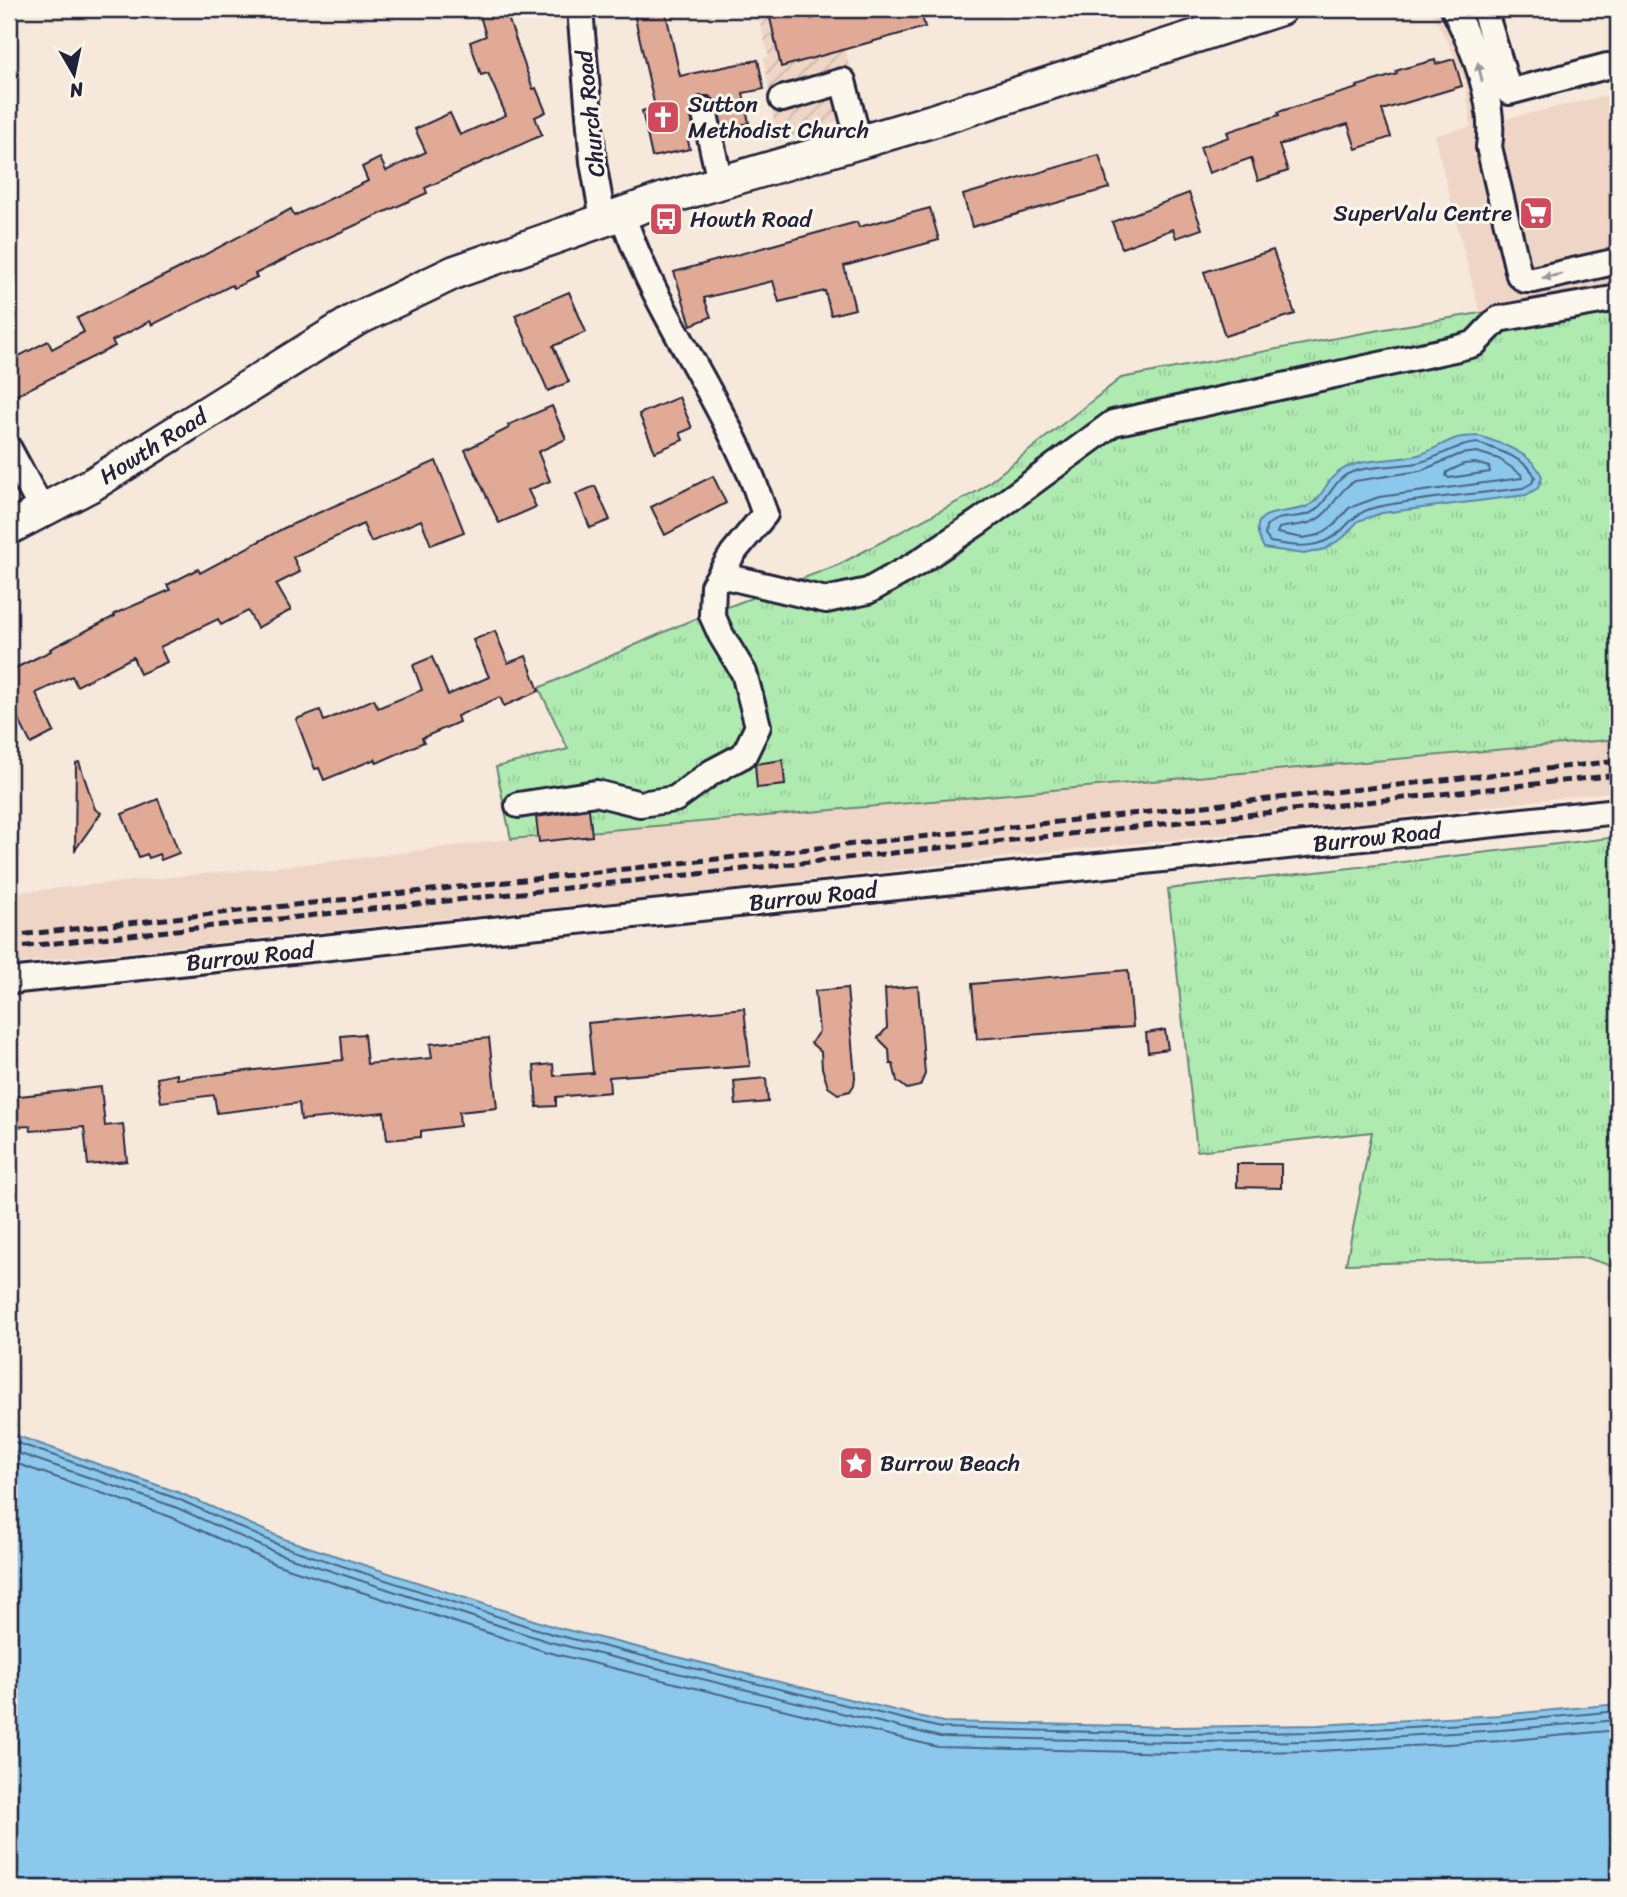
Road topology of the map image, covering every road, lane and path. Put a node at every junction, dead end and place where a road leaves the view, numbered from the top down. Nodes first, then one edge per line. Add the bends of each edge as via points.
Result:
1 (580, 9) edge
2 (1280, 9) edge
3 (1454, 9) edge
4 (1484, 9) edge
5 (1607, 66) dead end
6 (782, 99) dead end
7 (704, 110) dead end
8 (859, 142) junction
9 (720, 182) junction
10 (612, 216) junction
11 (1618, 261) edge
12 (1618, 298) edge
13 (9, 449) edge
14 (42, 510) junction
15 (9, 528) edge
16 (720, 575) junction
17 (518, 805) dead end
18 (1618, 811) edge
19 (9, 981) edge

1 - 10 street, Church Road via 593,162
2 - 8 main road, Howth Road
11 -> 3 street via 1533,280 1519,275 1489,147 1492,126 1475,51
4 - 5 street via 1509,92
6 - 8 street via 843,81
7 - 9 street
8 - 9 main road, Howth Road
9 - 10 main road, Howth Road
10 - 14 main road, Howth Road via 455,272 355,320 93,484
10 - 16 street, Church Road via 632,245 748,469 765,514
12 - 16 street via 1498,319 1474,344 1458,348 1114,423 980,522 868,592 826,600
13 - 14 street
14 - 15 main road, Howth Road
16 - 17 street via 713,586 712,615 744,673 758,726 744,755 675,799 640,804 596,793
18 - 19 street, Burrow Road

